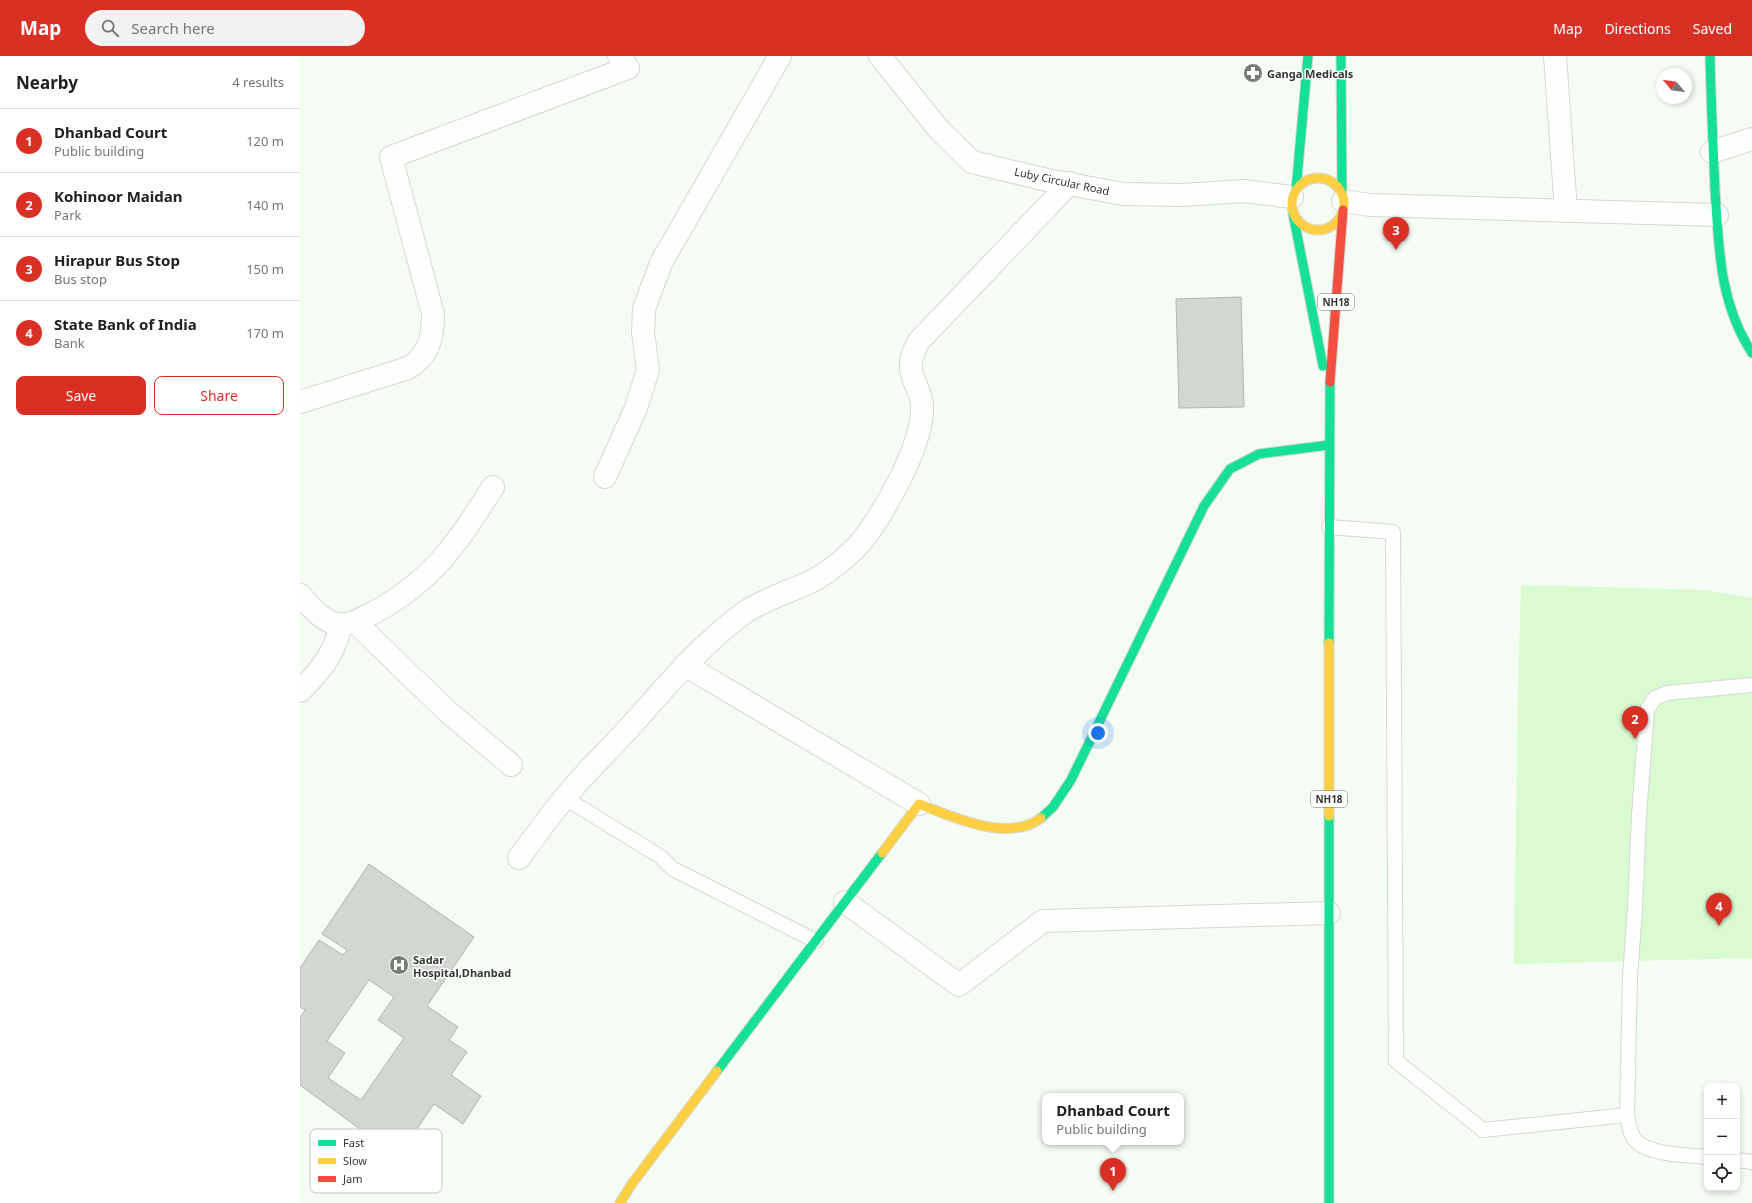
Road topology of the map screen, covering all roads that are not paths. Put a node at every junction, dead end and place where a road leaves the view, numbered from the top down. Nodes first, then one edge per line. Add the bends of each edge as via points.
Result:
1 (619, 56) edge
2 (780, 56) edge
3 (880, 56) edge
4 (1308, 56) edge
5 (1341, 56) edge
6 (1555, 56) edge
7 (1710, 56) edge
8 (1752, 139) edge
9 (1712, 152) junction
10 (1070, 184) junction
11 (1294, 200) junction
12 (1343, 201) junction
13 (1566, 210) junction
14 (1717, 215) junction
15 (1752, 353) edge
16 (1329, 394) junction
17 (300, 402) edge
18 (1329, 445) junction
19 (604, 477) dead end
20 (493, 487) dead end
21 (1329, 527) junction
22 (300, 595) edge
23 (347, 623) junction
24 (685, 665) junction
25 (1752, 685) edge
26 (300, 691) edge
27 (511, 765) dead end
28 (565, 798) junction
29 (919, 804) junction
30 (519, 858) dead end
31 (845, 902) junction
32 (1329, 913) junction
33 (816, 941) junction
34 (1627, 1115) junction
35 (1704, 1157) edge
36 (1740, 1160) edge
37 (1752, 1162) edge
38 (620, 1203) edge
39 (1329, 1203) edge

1 - 17 street via 628,68 392,156 433,314 430,344 417,363 408,368
2 - 19 street via 661,263 651,286 644,309 643,332 648,370 636,408
3 - 10 street, Luby Circular Road via 940,131 972,162
4 - 11 main road, NH18 via 1300,161
5 - 12 main road, NH18
6 - 13 street
7 - 9 main road
8 - 9 street
9 - 14 main road
10 - 11 street, Luby Circular Road via 1123,194 1182,195 1244,191
10 - 24 street via 919,341 911,354 909,369 922,412 918,434 881,513 860,543 812,582 745,612
11 - 12 main road via 1308,180 1324,178 1331,181
11 - 12 main road via 1298,222 1319,230 1333,225 1339,219
11 - 16 main road, NH18
12 - 13 street via 1370,205
12 - 16 main road, NH18
13 - 14 street
14 - 15 main road via 1721,271 1733,321
16 - 18 main road, NH18
18 - 21 main road, NH18
18 - 29 main road via 1259,454 1230,469 1204,506 1071,780 1050,811 1032,824 1018,828 996,828
20 - 23 street via 465,532 441,562 414,588 390,604
21 - 32 main road, NH18
21 - 34 lane via 1393,532 1396,1061 1483,1130
22 - 23 street via 324,618
23 - 26 street via 321,668
23 - 27 street
24 - 28 street
24 - 29 street
25 - 34 lane via 1667,693 1655,698 1647,710 1630,977
28 - 30 street
28 - 33 lane via 661,858 673,869
29 - 31 main road
31 - 32 street via 959,985 1043,921
31 - 33 main road
32 - 39 main road, NH18
33 - 38 main road
34 - 35 lane via 1630,1131 1637,1143 1652,1150
36 - 37 lane

